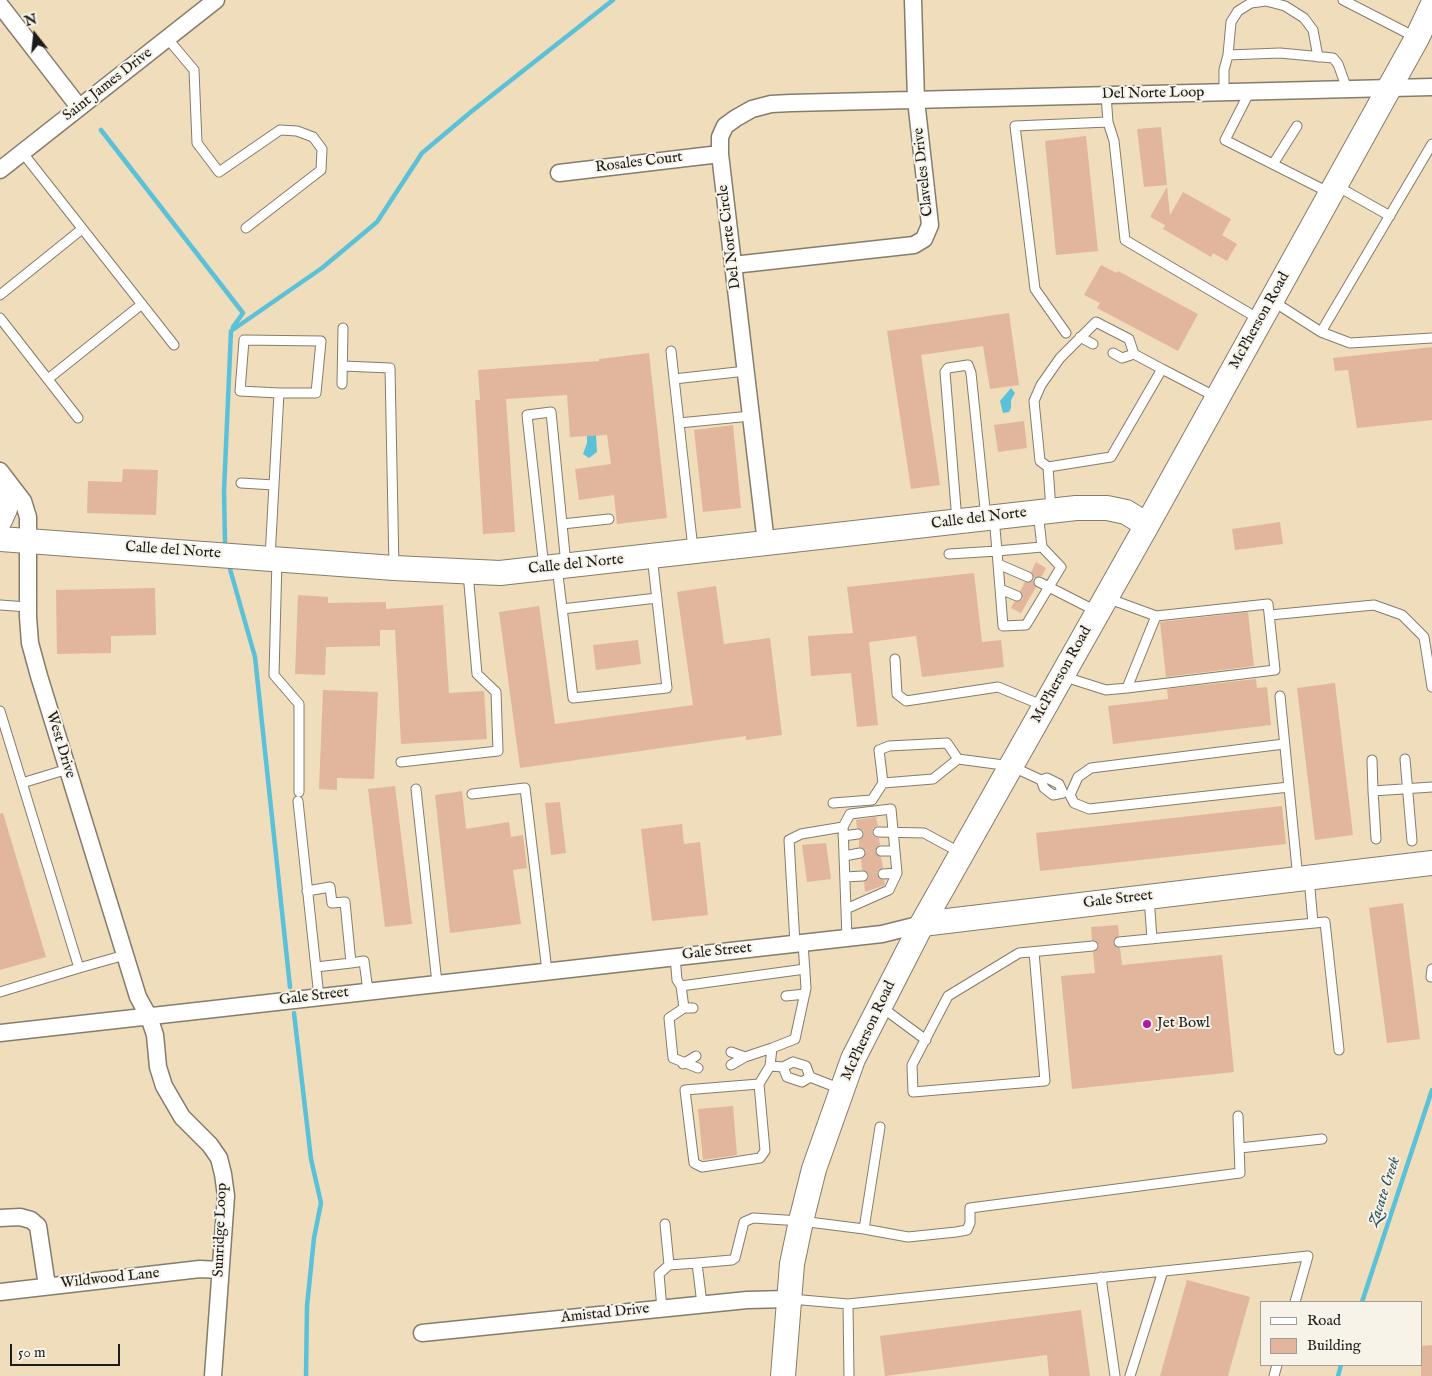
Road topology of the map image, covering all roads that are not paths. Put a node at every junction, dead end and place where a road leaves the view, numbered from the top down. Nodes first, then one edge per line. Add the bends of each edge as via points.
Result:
1 (216, 0) edge
2 (914, 0) edge
3 (1343, 0) edge
4 (0, 5) edge
5 (1432, 6) edge
6 (167, 38) junction
7 (1417, 38) junction
8 (1228, 56) junction
9 (1318, 57) junction
10 (1432, 86) edge
11 (1390, 88) junction
12 (1347, 89) junction
13 (1250, 91) junction
14 (1224, 92) junction
15 (1106, 95) junction
16 (916, 100) junction
17 (79, 107) junction
18 (1108, 122) junction
19 (1297, 126) dead end
20 (1432, 144) edge
21 (22, 152) junction
22 (720, 154) junction
23 (1273, 164) junction
24 (0, 170) edge
25 (559, 173) dead end
26 (1333, 189) junction
27 (1390, 216) junction
28 (246, 228) dead end
29 (82, 229) junction
30 (733, 265) junction
31 (0, 295) edge
32 (142, 304) junction
33 (1266, 310) junction
34 (0, 318) edge
35 (343, 328) dead end
36 (1321, 332) junction
37 (1066, 333) dead end
38 (1080, 337) junction
39 (1432, 338) edge
40 (1093, 344) dead end
41 (174, 345) dead end
42 (671, 351) dead end
43 (1113, 354) dead end
44 (1134, 354) junction
45 (343, 366) junction
46 (1162, 369) junction
47 (746, 371) junction
48 (48, 379) junction
49 (674, 379) junction
50 (342, 384) dead end
51 (279, 393) junction
52 (1217, 398) junction
53 (751, 416) junction
54 (78, 418) dead end
55 (679, 423) junction
56 (1048, 467) junction
57 (0, 471) edge
58 (241, 483) dead end
59 (274, 485) junction
60 (0, 486) edge
61 (1044, 512) junction
62 (990, 518) junction
63 (609, 519) dead end
64 (0, 520) edge
65 (957, 521) junction
66 (562, 524) junction
67 (1147, 525) junction
68 (0, 539) edge
69 (28, 540) junction
70 (766, 544) junction
71 (1042, 547) junction
72 (997, 551) junction
73 (693, 552) junction
74 (949, 554) dead end
75 (652, 556) junction
76 (274, 559) junction
77 (998, 564) junction
78 (556, 567) junction
79 (394, 568) junction
80 (468, 572) junction
81 (1028, 577) dead end
82 (1039, 582) dead end
83 (1048, 586) junction
84 (1000, 588) junction
85 (1017, 596) dead end
86 (657, 598) junction
87 (1028, 601) dead end
88 (1037, 605) junction
89 (1102, 605) junction
90 (0, 606) edge
91 (28, 606) junction
92 (562, 609) junction
93 (1270, 615) junction
94 (1156, 616) junction
95 (895, 659) dead end
96 (1062, 676) junction
97 (1432, 686) edge
98 (1128, 688) junction
99 (1280, 696) dead end
100 (1044, 707) junction
101 (0, 711) edge
102 (1284, 744) junction
103 (958, 759) junction
104 (1405, 759) dead end
105 (1372, 760) dead end
106 (401, 762) dead end
107 (1011, 766) junction
108 (68, 769) junction
109 (22, 783) junction
110 (883, 783) junction
111 (1289, 787) junction
112 (1432, 787) edge
113 (416, 789) dead end
114 (1408, 789) junction
115 (1373, 791) junction
116 (472, 794) dead end
117 (1067, 794) junction
118 (833, 803) dead end
119 (893, 831) junction
120 (843, 832) junction
121 (878, 832) dead end
122 (858, 834) dead end
123 (1376, 839) dead end
124 (1412, 841) dead end
125 (880, 851) dead end
126 (895, 851) junction
127 (860, 853) dead end
128 (962, 854) junction
129 (844, 856) junction
130 (1432, 864) edge
131 (897, 873) junction
132 (883, 874) dead end
133 (863, 876) dead end
134 (844, 878) junction
135 (1303, 879) junction
136 (307, 890) junction
137 (1149, 897) junction
138 (846, 909) junction
139 (1313, 923) junction
140 (922, 924) junction
141 (847, 938) junction
142 (1152, 939) junction
143 (1119, 942) dead end
144 (799, 943) junction
145 (1093, 946) dead end
146 (1034, 952) junction
147 (125, 955) junction
148 (675, 956) junction
149 (351, 963) junction
150 (316, 967) junction
151 (79, 968) junction
152 (805, 969) junction
153 (548, 971) junction
154 (437, 983) junction
155 (681, 986) junction
156 (368, 991) junction
157 (0, 992) edge
158 (805, 994) junction
159 (786, 996) dead end
160 (319, 997) junction
161 (880, 1006) junction
162 (149, 1016) junction
163 (0, 1033) edge
164 (926, 1040) junction
165 (772, 1048) junction
166 (1339, 1050) dead end
167 (731, 1052) dead end
168 (696, 1056) dead end
169 (745, 1057) junction
170 (683, 1064) junction
171 (731, 1065) dead end
172 (770, 1066) junction
173 (782, 1067) junction
174 (698, 1068) dead end
175 (810, 1077) junction
176 (759, 1084) junction
177 (842, 1089) junction
178 (1238, 1116) dead end
179 (880, 1128) dead end
180 (1322, 1139) dead end
181 (1240, 1148) junction
182 (0, 1218) edge
183 (801, 1221) junction
184 (665, 1224) dead end
185 (864, 1229) junction
186 (697, 1263) junction
187 (669, 1265) junction
188 (220, 1270) junction
189 (1163, 1271) junction
190 (1101, 1277) junction
191 (48, 1286) junction
192 (0, 1292) edge
193 (788, 1299) junction
194 (1295, 1301) edge
195 (702, 1304) junction
196 (848, 1304) junction
197 (662, 1309) junction
198 (422, 1333) dead end
199 (214, 1376) edge
200 (783, 1376) edge
201 (849, 1376) edge
202 (1115, 1376) edge
203 (1130, 1376) edge

1 - 6 street, Saint James Drive
2 - 16 street, Claveles Drive
3 - 7 lane
4 - 17 street
5 - 7 street, McPherson Road
6 - 17 street, Saint James Drive
6 - 28 lane via 194,70 197,143 219,172 280,130 297,131 313,137 322,149 321,170
7 - 11 street, McPherson Road
8 - 9 lane via 1280,54
8 - 9 lane via 1231,22 1238,10 1266,1 1284,6 1304,18 1313,30
8 - 14 lane
9 - 12 lane via 1333,58
10 - 11 street, Del Norte Loop
11 - 12 street, Del Norte Loop
11 - 26 street, McPherson Road
12 - 13 street, Del Norte Loop
13 - 14 street, Del Norte Loop
13 - 23 lane via 1225,140
14 - 15 street, Del Norte Loop
15 - 16 street, Del Norte Loop
15 - 18 lane
16 - 22 street, Del Norte Circle via 771,104 752,110 725,126 720,137
16 - 30 street, Claveles Drive via 930,225 924,239 914,245
17 - 21 street, Saint James Drive
18 - 33 lane via 1114,141 1125,240
18 - 37 lane via 1015,126 1035,289
19 - 23 lane
20 - 27 lane
21 - 24 street, Saint James Drive
21 - 29 lane
22 - 25 street, Rosales Court
22 - 30 street, Del Norte Circle
23 - 26 lane
26 - 27 lane
26 - 33 street, McPherson Road
27 - 36 lane
29 - 31 lane
29 - 32 lane
30 - 47 street, Del Norte Circle
32 - 41 lane
32 - 48 lane
33 - 36 lane
33 - 52 street, McPherson Road
34 - 48 lane
35 - 45 lane
36 - 39 lane via 1350,343
38 - 40 lane
38 - 44 lane via 1096,322 1129,339
38 - 56 lane via 1060,358 1034,401 1040,461
42 - 49 lane
43 - 44 lane via 1122,358
44 - 46 lane
45 - 50 lane
45 - 79 lane via 390,368
46 - 52 lane
46 - 56 lane via 1111,457
47 - 49 lane
47 - 53 street, Del Norte Circle
48 - 54 lane
49 - 55 lane
51 - 51 lane via 316,393 321,341 244,340 240,391
51 - 59 lane
52 - 67 street, McPherson Road
53 - 55 lane
53 - 70 street, Del Norte Circle
55 - 73 lane
56 - 61 lane
57 - 69 street, West Drive via 23,501 28,517
58 - 59 lane
59 - 76 lane
60 - 64 street via 6,502
61 - 62 street, Calle del Norte
61 - 67 street, Calle del Norte via 1107,508 1126,512
61 - 71 lane
62 - 65 street, Calle del Norte
62 - 65 lane via 968,365 948,368 945,372
62 - 72 lane
63 - 66 lane
65 - 70 street, Calle del Norte
66 - 78 lane
66 - 78 lane via 551,412 527,415
67 - 89 street, McPherson Road
68 - 69 street, Calle del Norte
69 - 76 street, Calle del Norte
69 - 91 street, West Drive
70 - 73 street, Calle del Norte
71 - 72 lane
71 - 83 lane via 1060,567
72 - 74 lane
72 - 77 lane
73 - 75 street, Calle del Norte
75 - 78 street, Calle del Norte
75 - 86 lane
76 - 79 street, Calle del Norte
76 - 136 lane via 274,675 298,704 299,796
77 - 81 lane
77 - 84 lane
78 - 80 street, Calle del Norte via 500,573
78 - 92 lane
79 - 80 street, Calle del Norte
80 - 106 lane via 477,674 496,692 498,751
82 - 83 lane
83 - 88 lane
83 - 89 lane
84 - 85 lane
84 - 88 lane via 1003,626 1026,625
86 - 92 lane
86 - 92 lane via 668,688 573,698
87 - 88 lane
89 - 94 lane
89 - 96 street, McPherson Road
90 - 91 lane
91 - 108 street, West Drive via 30,643
93 - 94 lane via 1268,604
93 - 97 lane via 1374,605 1402,615 1424,637
93 - 98 lane via 1276,670
94 - 98 lane
95 - 100 lane via 898,694 906,701 998,687
96 - 98 lane via 1106,690
96 - 100 street, McPherson Road
99 - 102 lane
100 - 107 street, McPherson Road
101 - 109 lane
102 - 111 lane
102 - 117 lane via 1091,768 1078,777
103 - 107 lane
103 - 110 lane via 933,779
103 - 110 lane via 947,743 889,746 879,750
104 - 114 lane
105 - 115 lane
107 - 117 lane via 1041,780 1044,788 1053,795
107 - 128 street, McPherson Road
108 - 109 lane
108 - 147 street, West Drive
109 - 151 lane
110 - 118 lane via 872,800
111 - 117 lane via 1089,808 1074,803
111 - 135 lane
112 - 114 lane
113 - 154 lane
114 - 115 lane
114 - 124 lane
115 - 123 lane
116 - 153 lane via 525,788
119 - 120 lane via 891,809 850,814
119 - 121 lane
119 - 126 lane
119 - 128 lane via 924,833
120 - 122 lane
120 - 129 lane
120 - 144 lane via 800,834 789,840
125 - 126 lane
126 - 131 lane
127 - 129 lane
128 - 140 street, McPherson Road
129 - 134 lane
130 - 135 street, Gale Street
131 - 132 lane
131 - 138 lane via 889,890
133 - 134 lane
134 - 138 lane
135 - 137 street, Gale Street
135 - 139 lane
136 - 149 lane via 330,887 332,903 344,902
136 - 150 lane
137 - 140 street, Gale Street
137 - 142 lane
138 - 141 lane
139 - 142 lane
139 - 166 lane via 1325,922
140 - 141 street, Gale Street
140 - 161 street, McPherson Road
141 - 144 street, Gale Street
142 - 143 lane
144 - 148 street, Gale Street
144 - 152 lane
145 - 146 lane
146 - 164 lane via 1019,954 948,996
146 - 164 lane via 1045,1081 913,1092 912,1065
147 - 151 lane
147 - 162 street, West Drive via 138,997
148 - 153 street, Gale Street
148 - 155 lane via 677,980
149 - 150 lane
149 - 156 lane via 364,961
150 - 160 lane
151 - 157 lane
152 - 155 lane
152 - 158 lane
153 - 154 street, Gale Street
154 - 156 street, Gale Street
155 - 170 lane via 688,1008 668,1018 673,1058
156 - 160 street, Gale Street
158 - 159 lane
158 - 165 lane via 794,1039
160 - 162 street, Gale Street
161 - 164 lane
161 - 177 street, McPherson Road
162 - 163 street, Gale Street
162 - 188 street, Sunridge Loop via 164,1086 182,1117 219,1158 224,1174 226,1196
165 - 169 lane
165 - 172 lane
167 - 169 lane
168 - 170 lane
169 - 171 lane
170 - 174 lane
172 - 173 lane
172 - 176 lane
173 - 175 lane via 787,1077 802,1082
173 - 175 lane via 793,1062 806,1066
175 - 177 lane
176 - 176 lane via 765,1151 760,1158 702,1167 694,1163 685,1090
177 - 183 street, McPherson Road via 814,1169
178 - 181 lane
179 - 185 lane
180 - 181 lane
181 - 185 lane via 1240,1173 970,1208 967,1230 956,1232 908,1237
182 - 191 street via 20,1217 38,1226
183 - 185 lane
183 - 186 lane via 753,1218 744,1222 735,1258
183 - 193 street, McPherson Road
184 - 187 lane
186 - 187 lane
186 - 195 lane
187 - 197 lane via 659,1274
188 - 191 street, Wildwood Lane via 200,1269
188 - 199 street, Sunridge Loop
189 - 190 lane
189 - 194 lane via 1308,1256
189 - 203 lane
190 - 196 lane
190 - 202 lane
191 - 192 street, Wildwood Lane
193 - 195 street, Amistad Drive
193 - 196 lane
193 - 200 street, McPherson Road
195 - 197 street, Amistad Drive
196 - 201 lane
197 - 198 street, Amistad Drive

